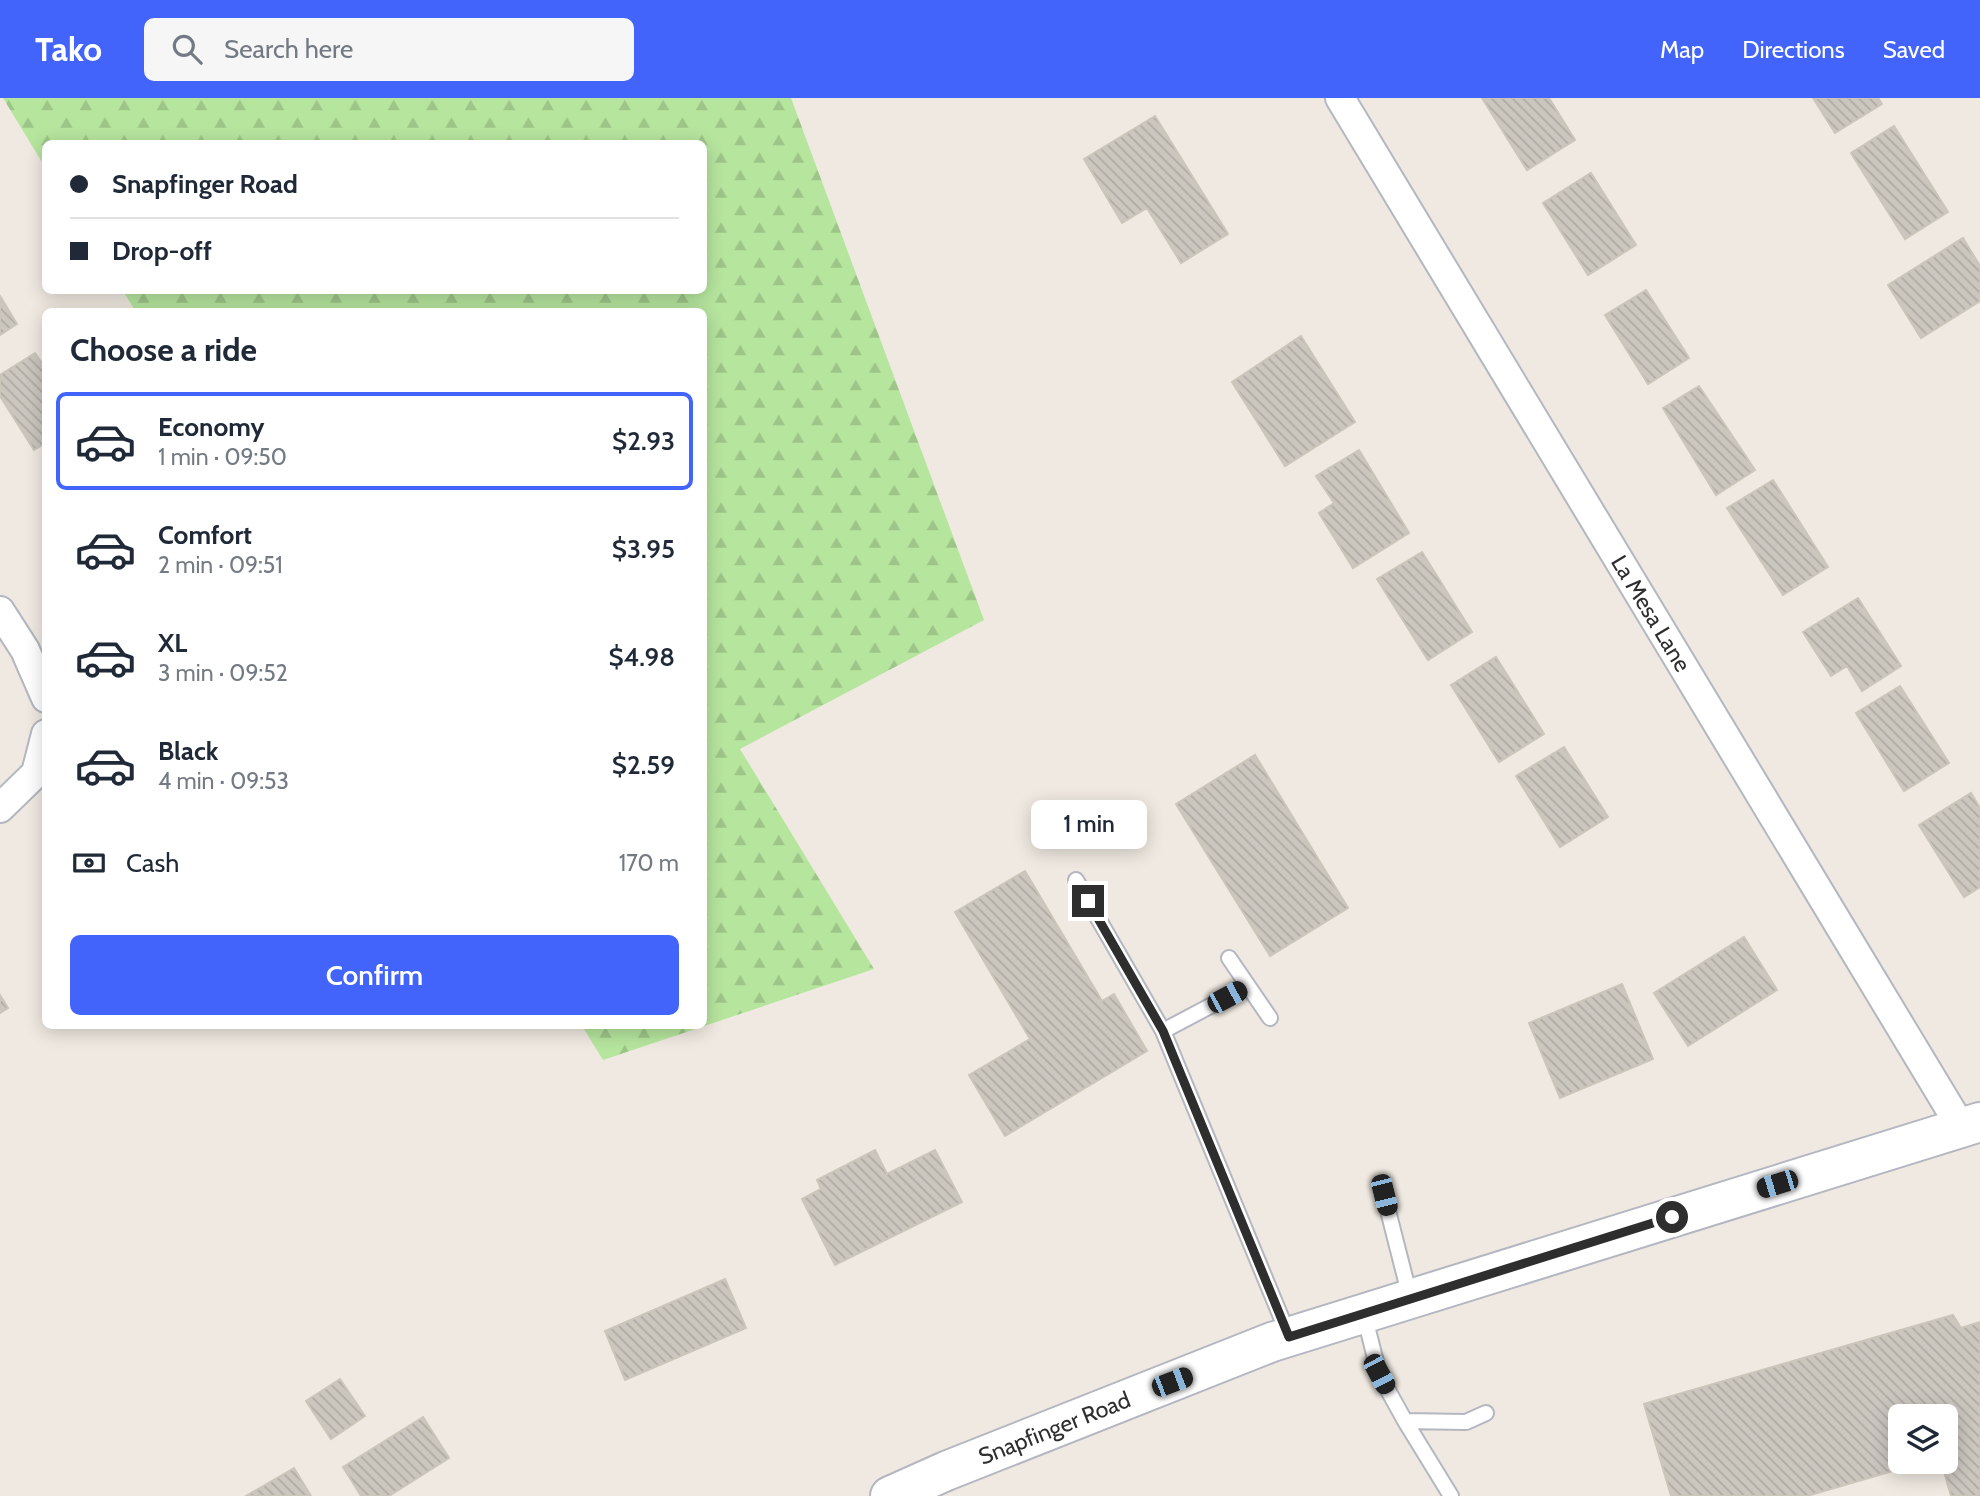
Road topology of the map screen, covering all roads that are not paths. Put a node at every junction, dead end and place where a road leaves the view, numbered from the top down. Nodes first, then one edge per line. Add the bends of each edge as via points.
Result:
1 (1340, 98) edge
2 (0, 611) edge
3 (42, 689) edge
4 (42, 750) edge
5 (0, 808) edge
6 (1076, 880) dead end
7 (1229, 958) dead end
8 (1248, 986) junction
9 (1270, 1018) dead end
10 (1163, 1031) junction
11 (1970, 1125) edge
12 (1384, 1195) dead end
13 (1410, 1298) junction
14 (1364, 1313) junction
15 (1289, 1337) junction
16 (1486, 1413) dead end
17 (1405, 1421) junction
18 (890, 1496) edge
19 (1451, 1496) edge

1 - 11 street, La Mesa Lane
2 - 3 street
4 - 5 street via 36,773
6 - 10 lane
7 - 8 lane
8 - 9 lane
8 - 10 lane
10 - 15 lane
11 - 13 street, Snapfinger Road
12 - 13 lane
13 - 14 street, Snapfinger Road
14 - 15 street, Snapfinger Road
14 - 17 lane via 1379,1374
15 - 18 street, Snapfinger Road
16 - 17 lane via 1465,1422
17 - 19 lane

